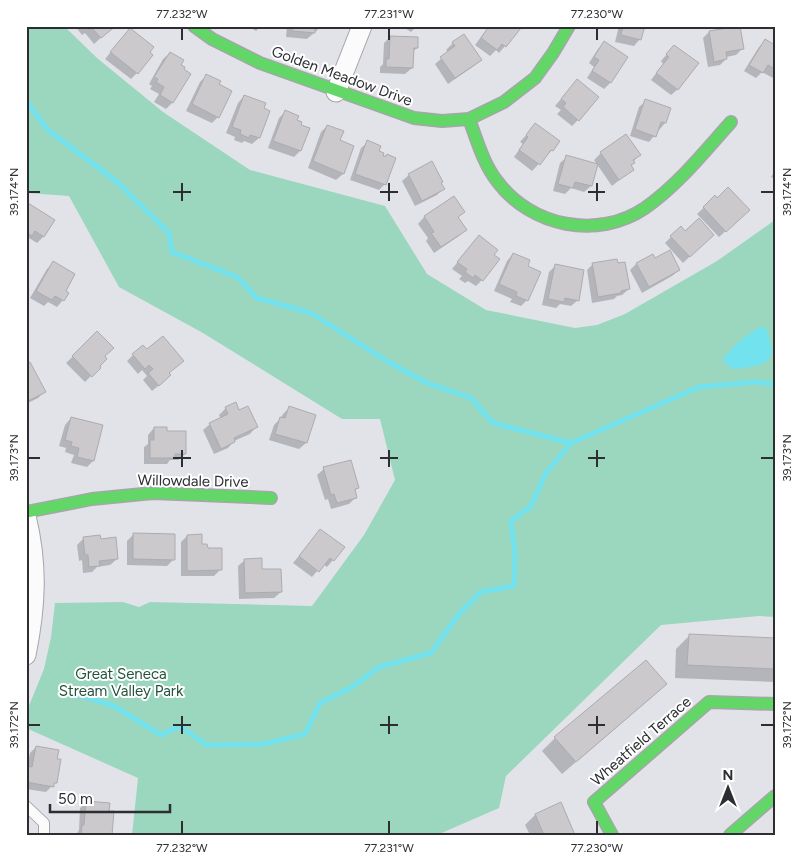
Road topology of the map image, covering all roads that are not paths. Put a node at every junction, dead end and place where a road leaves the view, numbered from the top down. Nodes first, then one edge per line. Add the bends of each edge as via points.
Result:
1 (194, 26) edge
2 (362, 26) edge
3 (569, 26) edge
4 (336, 92) junction
5 (469, 119) junction
6 (731, 122) dead end
7 (270, 498) dead end
8 (26, 514) edge
9 (26, 655) edge
10 (775, 704) edge
11 (775, 796) edge
12 (26, 806) edge
13 (44, 835) edge
14 (612, 835) edge
15 (730, 835) edge

1 - 4 street, Golden Meadow Drive via 260,64
2 - 4 street
3 - 5 street, Golden Meadow Drive via 535,78 504,102
4 - 5 street, Golden Meadow Drive via 414,118
5 - 6 street via 487,166 503,189 544,219 574,227 622,220 644,209 684,175
7 - 8 street, Willowdale Drive via 153,493 92,499
8 - 9 street via 33,542 36,582
10 - 14 street, Wheatfield Terrace via 709,702 594,802
11 - 15 street
12 - 13 lane via 44,823

